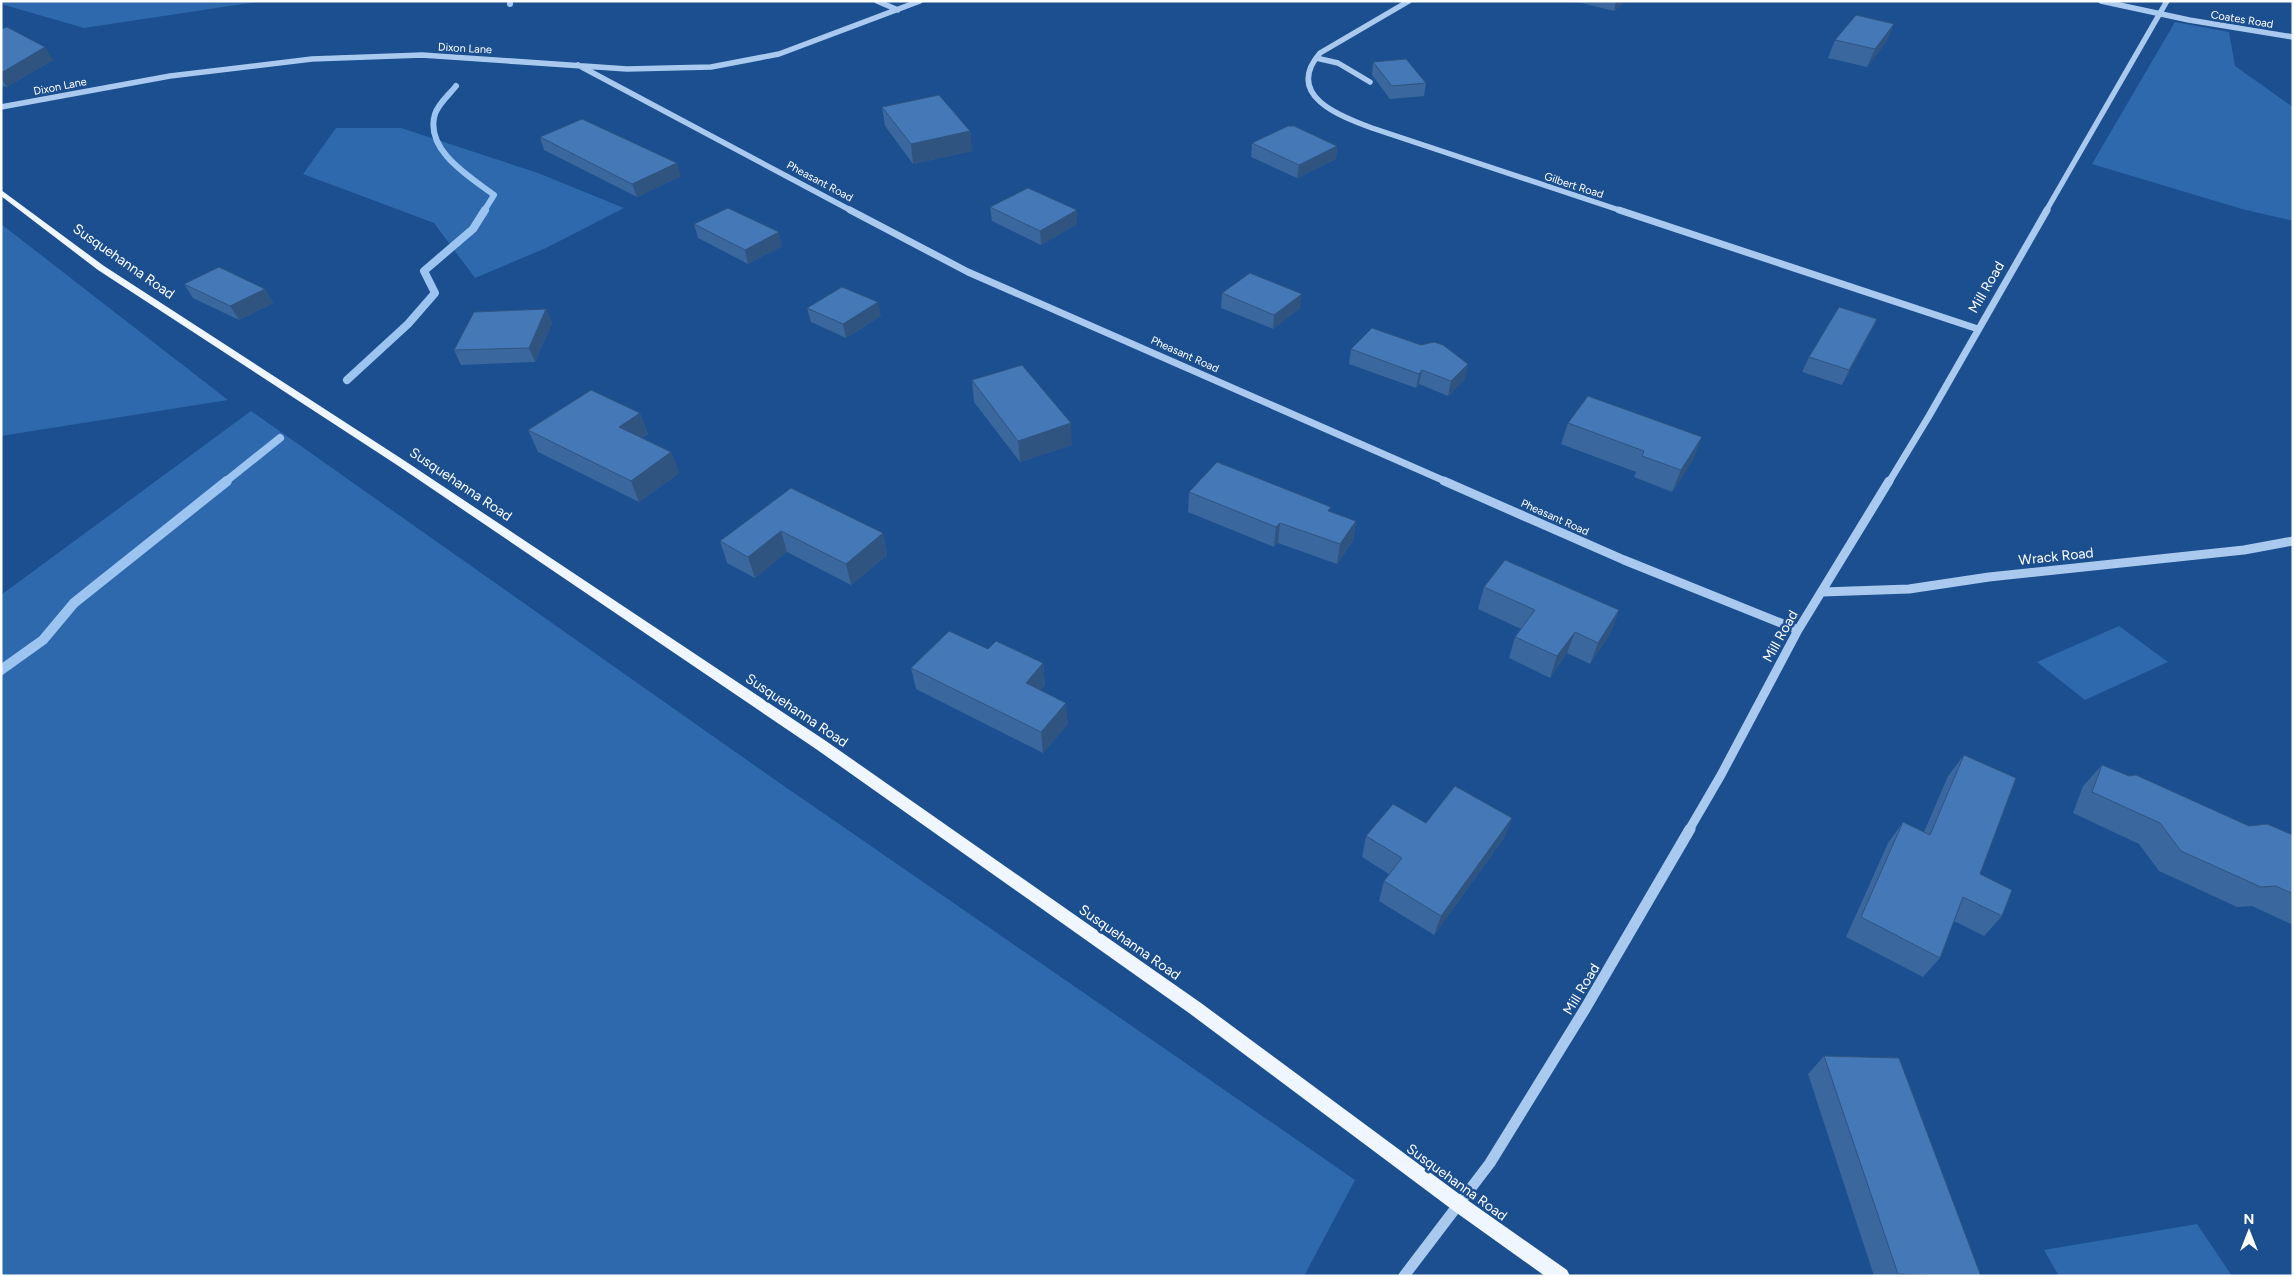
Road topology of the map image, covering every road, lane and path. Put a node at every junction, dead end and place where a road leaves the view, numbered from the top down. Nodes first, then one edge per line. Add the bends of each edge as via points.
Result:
1 (877, 1) edge
2 (920, 1) edge
3 (1409, 1) edge
4 (2101, 1) edge
5 (2167, 1) edge
6 (898, 10) junction
7 (2159, 15) junction
8 (2293, 37) edge
9 (1316, 58) junction
10 (578, 65) junction
11 (1370, 82) dead end
12 (1, 107) edge
13 (1, 192) edge
14 (1978, 329) junction
15 (2293, 541) edge
16 (1822, 592) junction
17 (1798, 630) junction
18 (1460, 1206) junction
19 (1404, 1276) edge
20 (1561, 1276) edge

1 - 6 street
2 - 6 street, Dixon Lane
3 - 9 street
4 - 7 street, Coates Road
5 - 7 street, Mill Road
6 - 10 street, Dixon Lane via 780,54 746,61 678,69
7 - 8 street, Coates Road
7 - 14 street, Mill Road
9 - 11 street via 1338,63
9 - 14 street, Gilbert Road via 1310,64 1308,86 1320,103 1345,118
10 - 12 street, Dixon Lane via 422,55 312,59 170,76
10 - 17 street, Pheasant Road via 968,272 1624,560
13 - 18 main road, Susquehanna Road via 101,268 401,463 821,745 1195,1008
14 - 16 street, Mill Road
15 - 16 street, Wrack Road via 2244,550 1998,576 1909,589
16 - 17 street, Mill Road
17 - 18 street, Mill Road via 1721,775 1585,1009
18 - 19 street, Mill Road
18 - 20 main road, Susquehanna Road

